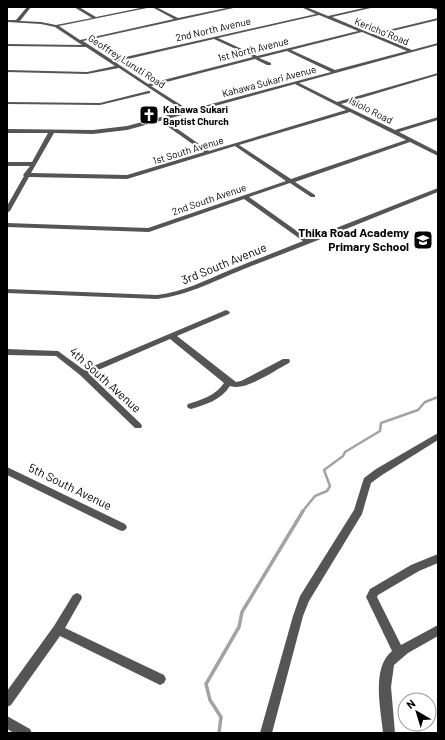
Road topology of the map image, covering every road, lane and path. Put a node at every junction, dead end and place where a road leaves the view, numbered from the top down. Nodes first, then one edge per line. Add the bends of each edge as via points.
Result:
1 (29, 7) edge
2 (76, 7) edge
3 (150, 7) edge
4 (153, 7) edge
5 (236, 7) edge
6 (303, 7) edge
7 (373, 7) edge
8 (432, 7) edge
9 (438, 9) edge
10 (319, 14) junction
11 (328, 17) junction
12 (96, 18) junction
13 (438, 19) edge
14 (177, 20) junction
15 (7, 21) edge
16 (17, 22) junction
17 (56, 26) junction
18 (362, 31) junction
19 (372, 35) junction
20 (214, 38) junction
21 (79, 41) junction
22 (438, 44) edge
23 (7, 45) edge
24 (87, 46) junction
25 (288, 50) junction
26 (411, 51) junction
27 (256, 58) junction
28 (111, 62) junction
29 (269, 64) dead end
30 (119, 67) junction
31 (7, 71) edge
32 (335, 72) junction
33 (438, 74) edge
34 (296, 82) junction
35 (148, 85) junction
36 (152, 91) junction
37 (7, 102) edge
38 (338, 103) junction
39 (350, 110) junction
40 (189, 112) junction
41 (438, 118) edge
42 (169, 125) dead end
43 (7, 131) edge
44 (51, 132) junction
45 (396, 132) junction
46 (410, 140) junction
47 (236, 145) junction
48 (209, 153) junction
49 (438, 154) edge
50 (7, 164) edge
51 (32, 164) junction
52 (26, 175) junction
53 (290, 181) junction
54 (438, 190) edge
55 (313, 196) dead end
56 (245, 197) junction
57 (7, 212) edge
58 (7, 225) edge
59 (308, 242) junction
60 (7, 291) edge
61 (226, 312) dead end
62 (172, 336) junction
63 (7, 352) edge
64 (286, 361) dead end
65 (83, 373) junction
66 (229, 382) junction
67 (191, 406) dead end
68 (138, 426) dead end
69 (438, 436) edge
70 (7, 471) edge
71 (122, 526) dead end
72 (438, 558) edge
73 (77, 598) dead end
74 (58, 630) junction
75 (438, 630) edge
76 (399, 652) junction
77 (160, 679) dead end
78 (7, 701) edge
79 (7, 722) edge
80 (26, 733) edge
81 (266, 733) edge
82 (389, 733) edge

1 - 16 street
2 - 12 street
3 - 12 street
4 - 14 street
5 - 14 street
6 - 10 street, Kericho Road
7 - 11 street
8 - 9 street
10 - 11 street, Kericho Road
10 - 20 street, 2nd North Avenue
11 - 18 street, Kericho Road
12 - 17 street
13 - 19 street
14 - 21 street
15 - 16 street
16 - 17 street
17 - 21 street, Geoffrey Luruti Road
18 - 19 street, Kericho Road
18 - 25 street, 1st North Avenue
19 - 26 street, Kericho Road
20 - 27 street
20 - 28 street, 2nd North Avenue
21 - 24 street, Geoffrey Luruti Road
22 - 26 street, Kahawa Sukari Avenue
23 - 24 street
24 - 28 street, Geoffrey Luruti Road
25 - 27 street, 1st North Avenue
25 - 32 street
26 - 32 street, Kahawa Sukari Avenue
27 - 29 street
27 - 35 street, 1st North Avenue
28 - 30 street, Geoffrey Luruti Road
30 - 31 street via 87,73
30 - 35 street, Geoffrey Luruti Road
32 - 34 street, Kahawa Sukari Avenue
33 - 38 street
34 - 38 street, Isiolo Road
34 - 40 street, Kahawa Sukari Avenue
35 - 36 street, Geoffrey Luruti Road
36 - 37 street via 100,104
36 - 40 street, Geoffrey Luruti Road
38 - 39 street, Isiolo Road
39 - 45 street, Isiolo Road
39 - 47 street, 1st South Avenue
40 - 44 street, Kahawa Sukari Avenue via 111,130
41 - 45 street
42 - 48 street
43 - 44 street, Kahawa Sukari Avenue
44 - 51 street
45 - 46 street, Isiolo Road
46 - 49 street, Isiolo Road
46 - 53 street, 2nd South Avenue
47 - 48 street, 1st South Avenue
47 - 53 street
48 - 52 street, 1st South Avenue via 127,177
50 - 51 street
51 - 52 street
52 - 57 street
53 - 55 street
53 - 56 street, 2nd South Avenue
54 - 59 street, 3rd South Avenue
56 - 58 street, 2nd South Avenue via 148,230
56 - 59 street
59 - 60 street, 3rd South Avenue via 170,296
61 - 62 street
62 - 65 street
62 - 66 street
63 - 65 street, 4th South Avenue via 58,354
64 - 66 street via 243,384 235,385
65 - 68 street, 4th South Avenue
66 - 67 street via 222,393
69 - 81 street via 367,481 359,511 304,599
70 - 71 street, 5th South Avenue
72 - 76 street via 415,568 374,592 371,597
73 - 74 street
74 - 77 street
74 - 78 street
75 - 76 street
76 - 82 street via 389,661 386,675
79 - 80 street

